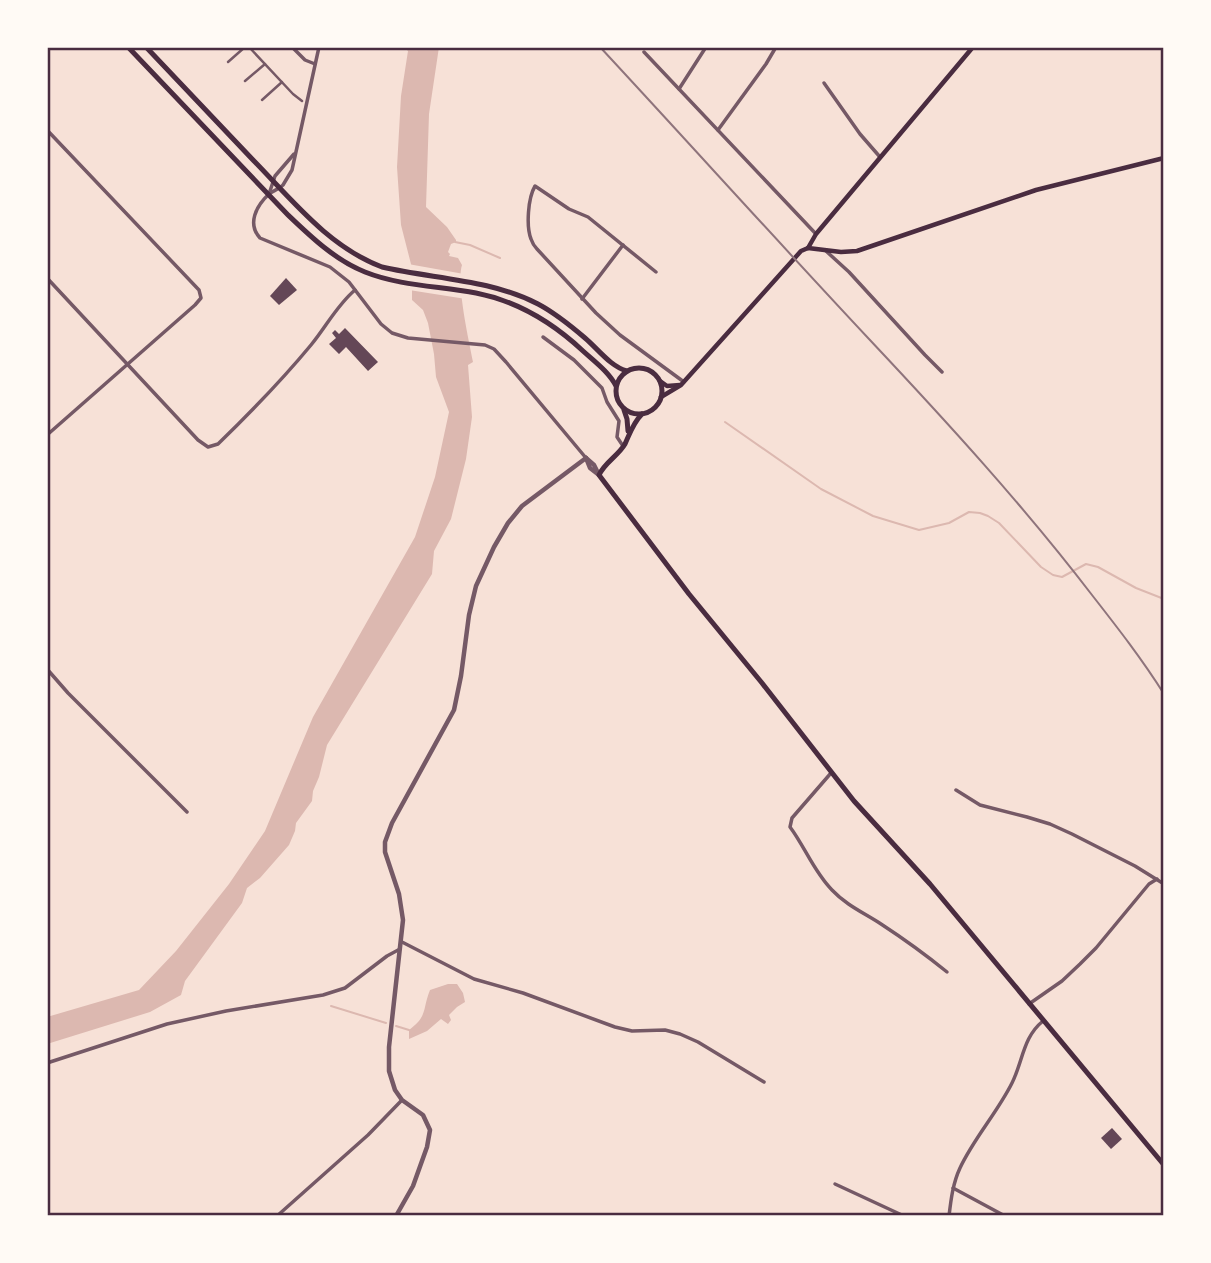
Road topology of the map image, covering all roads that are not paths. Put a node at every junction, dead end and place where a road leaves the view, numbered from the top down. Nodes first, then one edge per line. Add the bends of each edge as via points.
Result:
1 (128, 47) edge
2 (146, 47) edge
3 (247, 47) edge
4 (292, 47) edge
5 (319, 47) edge
6 (706, 47) edge
7 (776, 47) edge
8 (973, 47) edge
9 (644, 52) dead end
10 (228, 62) dead end
11 (265, 64) junction
12 (315, 64) junction
13 (245, 81) dead end
14 (282, 82) junction
15 (824, 83) dead end
16 (679, 89) junction
17 (262, 100) dead end
18 (302, 101) dead end
19 (47, 130) edge
20 (718, 130) junction
21 (295, 153) junction
22 (880, 157) junction
23 (1164, 158) edge
24 (273, 181) junction
25 (279, 188) junction
26 (268, 195) junction
27 (816, 234) junction
28 (623, 245) junction
29 (808, 248) junction
30 (825, 250) junction
31 (656, 272) dead end
32 (47, 278) edge
33 (355, 290) junction
34 (582, 299) junction
35 (544, 337) dead end
36 (128, 365) junction
37 (627, 371) junction
38 (942, 372) dead end
39 (660, 381) junction
40 (683, 384) junction
41 (616, 386) junction
42 (661, 397) junction
43 (622, 407) junction
44 (642, 414) junction
45 (48, 432) edge
46 (628, 434) junction
47 (623, 446) junction
48 (586, 458) junction
49 (599, 475) junction
50 (47, 669) edge
51 (831, 773) junction
52 (956, 790) dead end
53 (187, 812) dead end
54 (1157, 879) junction
55 (1164, 884) edge
56 (402, 942) junction
57 (401, 949) junction
58 (947, 972) dead end
59 (1030, 1004) junction
60 (1043, 1020) junction
61 (47, 1063) edge
62 (764, 1082) dead end
63 (402, 1100) junction
64 (1164, 1165) edge
65 (835, 1184) dead end
66 (953, 1188) junction
67 (277, 1216) edge
68 (396, 1216) edge
69 (904, 1216) edge
70 (949, 1216) edge
71 (1005, 1216) edge

1 - 26 main road
2 - 24 main road
3 - 10 street
3 - 11 street
4 - 12 street
5 - 12 street
6 - 16 street
7 - 20 street
8 - 22 main road
9 - 16 street
11 - 13 street
11 - 14 street
12 - 21 street
14 - 17 street
14 - 18 street
15 - 22 street
16 - 20 street
19 - 36 street via 201,296
20 - 27 street
21 - 24 street
21 - 25 street via 292,170
22 - 27 main road
23 - 30 main road via 1036,190 865,249
24 - 25 main road
24 - 26 street
25 - 26 street
25 - 37 main road via 336,241 370,262 494,286 538,304
26 - 33 street via 252,221 257,235 330,267
26 - 41 main road via 312,238 365,272 476,293 517,306 556,328 609,374
27 - 29 main road
28 - 31 street
28 - 34 street
28 - 34 street via 588,217 536,186 530,199 531,241
29 - 30 main road
29 - 40 main road
30 - 38 street
32 - 36 street
33 - 36 street via 274,388 213,447 203,445
33 - 48 street via 393,333 481,344 501,355
34 - 40 street
35 - 47 street via 602,388 620,421 617,437
36 - 45 street
37 - 39 main road via 643,368
37 - 41 main road
39 - 40 main road via 667,386
39 - 42 main road
40 - 42 main road
41 - 43 main road
42 - 44 main road via 652,410
43 - 44 main road
43 - 46 main road
44 - 46 main road
46 - 47 main road
47 - 49 main road
48 - 49 street
48 - 56 street via 522,506 494,547 476,586 454,710 385,842 401,903
49 - 51 main road
50 - 53 street
51 - 58 street via 792,818 790,827 835,894
51 - 59 main road
52 - 54 street via 980,805 1072,834
54 - 55 street
54 - 59 street via 1068,976
56 - 57 street
56 - 62 street via 474,979 615,1027 680,1034
57 - 61 street via 334,992 167,1024
57 - 63 street via 389,1071
59 - 60 main road
60 - 64 main road
60 - 66 street via 1027,1039 1012,1083 968,1152
63 - 67 street
63 - 68 street via 423,1115 429,1137 413,1186
65 - 69 street
66 - 70 street
66 - 71 street

